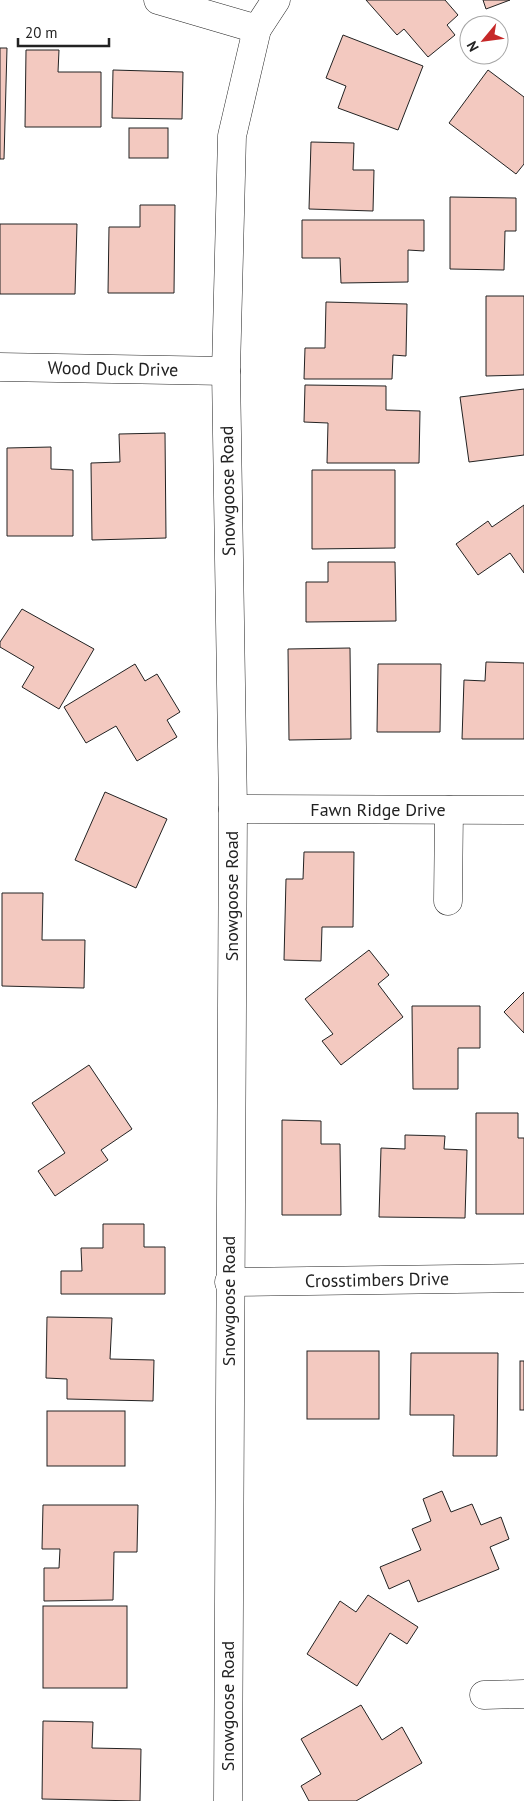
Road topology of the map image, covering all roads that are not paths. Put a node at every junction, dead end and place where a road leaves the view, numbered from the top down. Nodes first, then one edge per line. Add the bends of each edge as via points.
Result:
1 (158, 0) edge
2 (276, 0) edge
3 (257, 28) junction
4 (0, 367) edge
5 (226, 371) junction
6 (233, 809) junction
7 (449, 810) junction
8 (524, 810) edge
9 (448, 901) dead end
10 (524, 1278) edge
11 (229, 1282) junction
12 (524, 1694) edge
13 (484, 1696) dead end
14 (228, 1801) edge

1 - 3 street
2 - 3 street, Snowgoose Road
3 - 5 street, Snowgoose Road via 232,136
4 - 5 street, Wood Duck Drive
5 - 6 street, Snowgoose Road
6 - 7 street, Fawn Ridge Drive
6 - 11 street, Snowgoose Road
7 - 8 street, Fawn Ridge Drive
7 - 9 street
10 - 11 street, Crosstimbers Drive
11 - 14 street, Snowgoose Road
12 - 13 street

